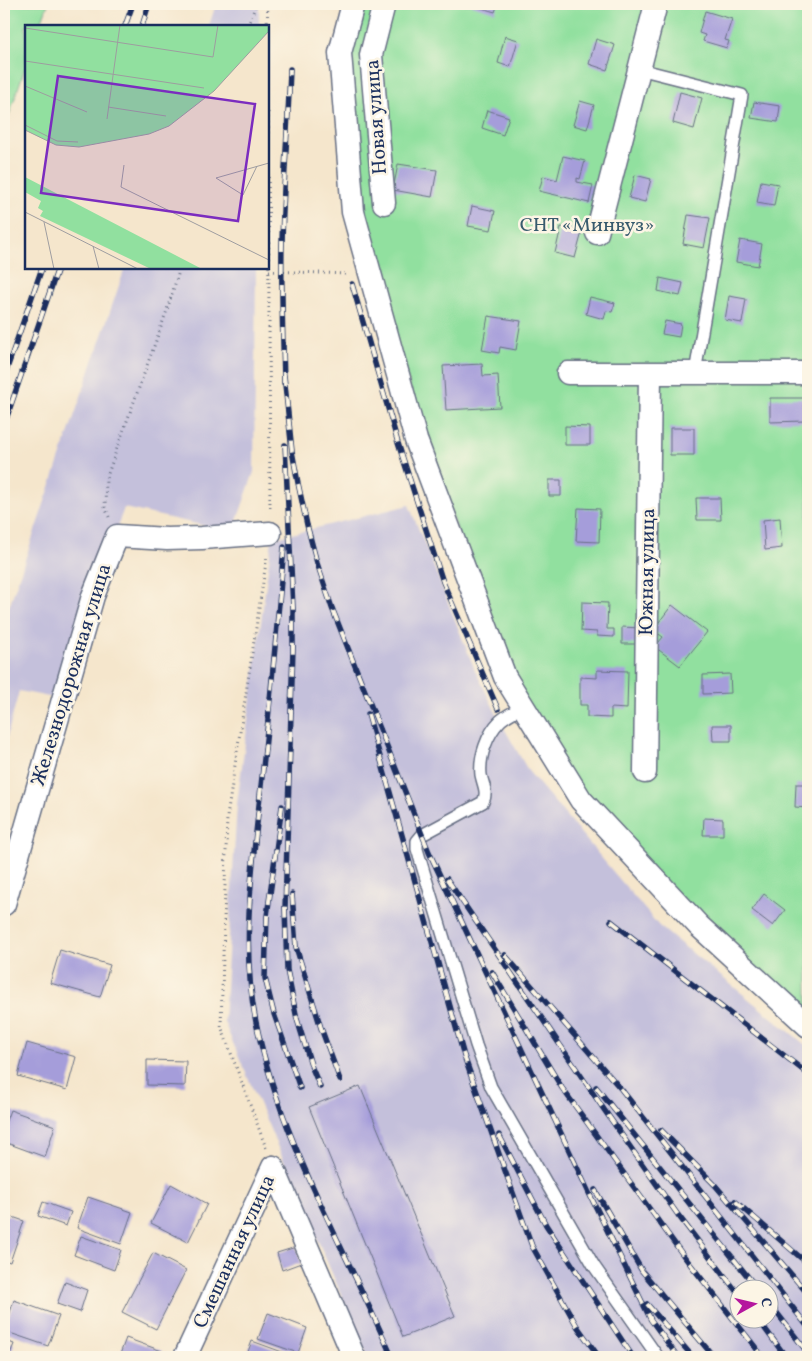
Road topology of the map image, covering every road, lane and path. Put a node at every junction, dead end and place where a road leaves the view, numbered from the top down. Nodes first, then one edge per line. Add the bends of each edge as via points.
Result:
1 (256, 4) edge
2 (268, 4) edge
3 (353, 4) edge
4 (384, 4) edge
5 (656, 4) edge
6 (248, 25) edge
7 (267, 25) edge
8 (640, 69) junction
9 (384, 203) dead end
10 (597, 233) dead end
11 (180, 269) edge
12 (268, 271) joint
13 (370, 274) junction
14 (568, 373) dead end
15 (650, 373) junction
16 (695, 373) junction
17 (808, 373) edge
18 (270, 533) junction
19 (117, 536) junction
20 (523, 706) junction
21 (645, 772) dead end
22 (4, 904) edge
23 (808, 1026) edge
24 (273, 1168) junction
25 (185, 1357) edge
26 (354, 1357) edge
27 (658, 1357) edge

1 - 6 path
2 - 7 path
3 - 13 street via 340,53 353,212
4 - 9 street, Новая улица via 371,55
5 - 8 street
8 - 10 street
8 - 16 lane via 742,95
11 - 19 path via 106,479 105,506
12 - 13 path
12 - 18 path
13 - 20 street via 416,440 505,677
14 - 15 street
15 - 16 street
15 - 21 street, Южная улица
16 - 17 street
18 - 19 street, Железнодорожная улица via 166,539
18 - 24 path via 227,817 221,1026
19 - 22 street, Железнодорожная улица via 90,604
20 - 23 street via 581,800 700,926
20 - 27 lane via 500,721 489,738 481,759 486,791 483,802 422,835 417,841 417,849 491,1087 594,1266
24 - 25 street, Смешанная улица
24 - 26 street, Смешанная улица

